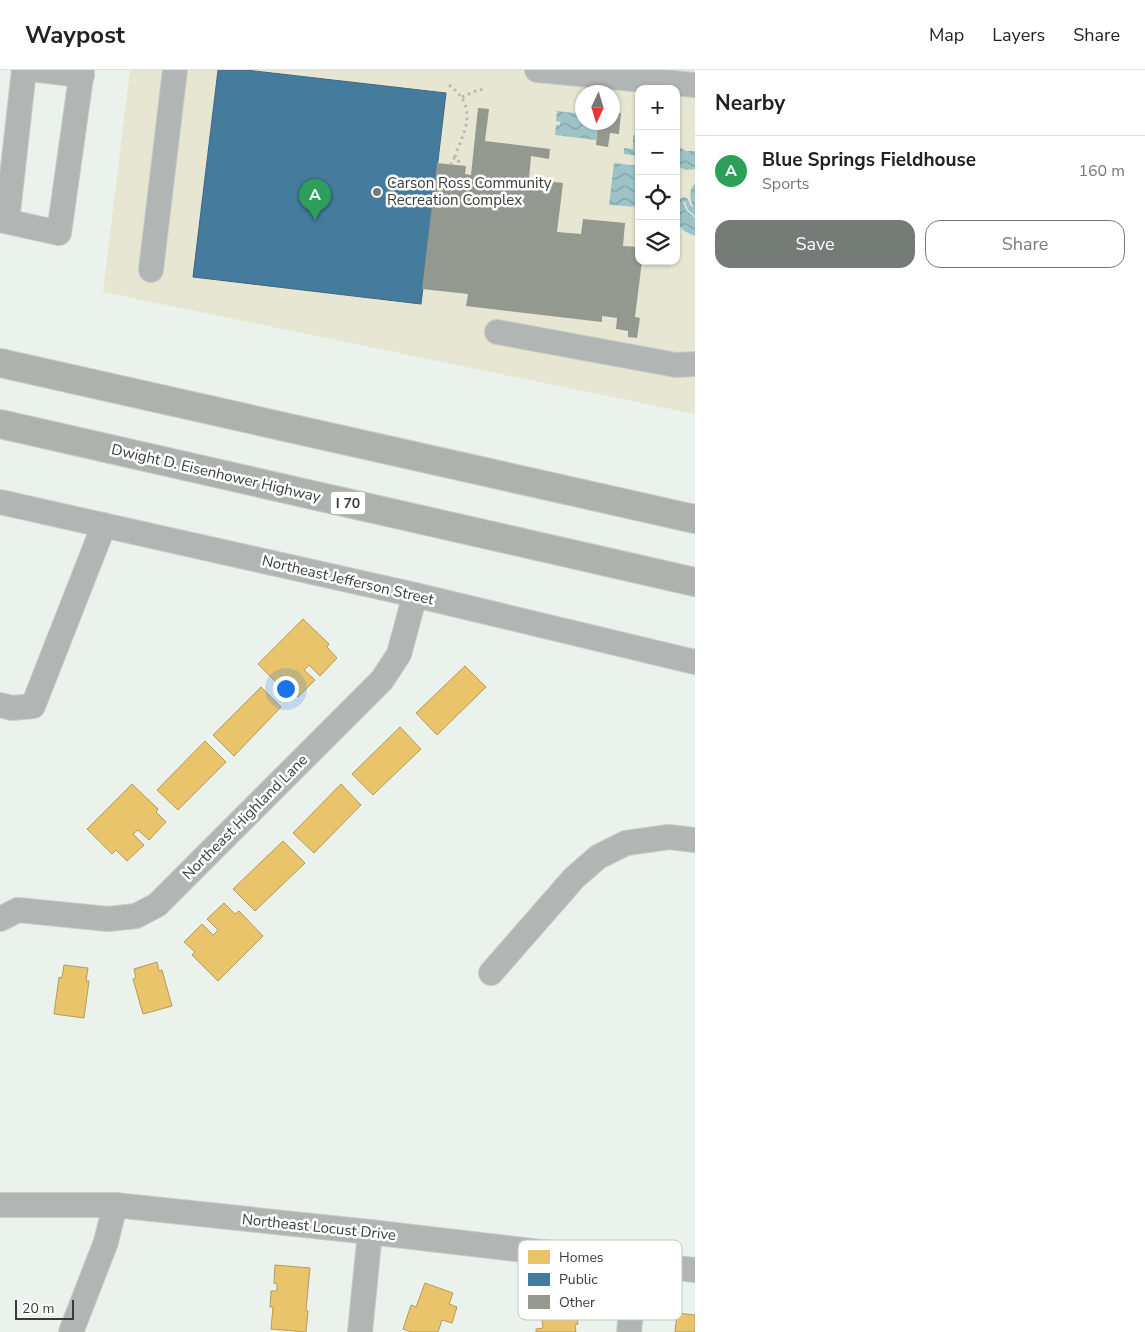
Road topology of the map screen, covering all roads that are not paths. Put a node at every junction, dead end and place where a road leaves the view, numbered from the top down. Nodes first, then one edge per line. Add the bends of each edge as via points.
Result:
1 (24, 70) edge
2 (38, 70) edge
3 (175, 70) edge
4 (537, 70) edge
5 (82, 72) edge
6 (695, 86) edge
7 (4, 220) edge
8 (151, 270) dead end
9 (497, 332) dead end
10 (0, 363) edge
11 (695, 364) edge
12 (0, 424) edge
13 (0, 502) edge
14 (695, 519) edge
15 (104, 525) junction
16 (695, 582) edge
17 (415, 595) junction
18 (695, 662) edge
19 (0, 705) edge
20 (695, 840) edge
21 (0, 919) edge
22 (491, 973) dead end
23 (0, 1205) edge
24 (115, 1205) junction
25 (370, 1232) junction
26 (518, 1249) edge
27 (682, 1268) edge
28 (695, 1270) edge
29 (71, 1332) edge
30 (360, 1332) edge

1 - 7 street
2 - 5 street
3 - 8 street
4 - 6 street
5 - 7 street via 59,233
9 - 11 street via 676,366
10 - 14 highway
12 - 16 highway, Dwight D. Eisenhower Highway / I 70
13 - 15 street, Northeast Jefferson Street
15 - 17 street, Northeast Jefferson Street
15 - 19 street via 33,706 12,708
17 - 18 street, Northeast Jefferson Street
17 - 21 street, Northeast Highland Lane via 399,654 382,680 157,905 136,916 108,919 18,910
20 - 22 street via 669,837 626,843 598,857 574,878
23 - 24 street, Northeast Locust Drive
24 - 25 street, Northeast Locust Drive
24 - 29 street via 106,1242
25 - 26 street, Northeast Locust Drive
25 - 30 street
27 - 28 street, Northeast Locust Drive

